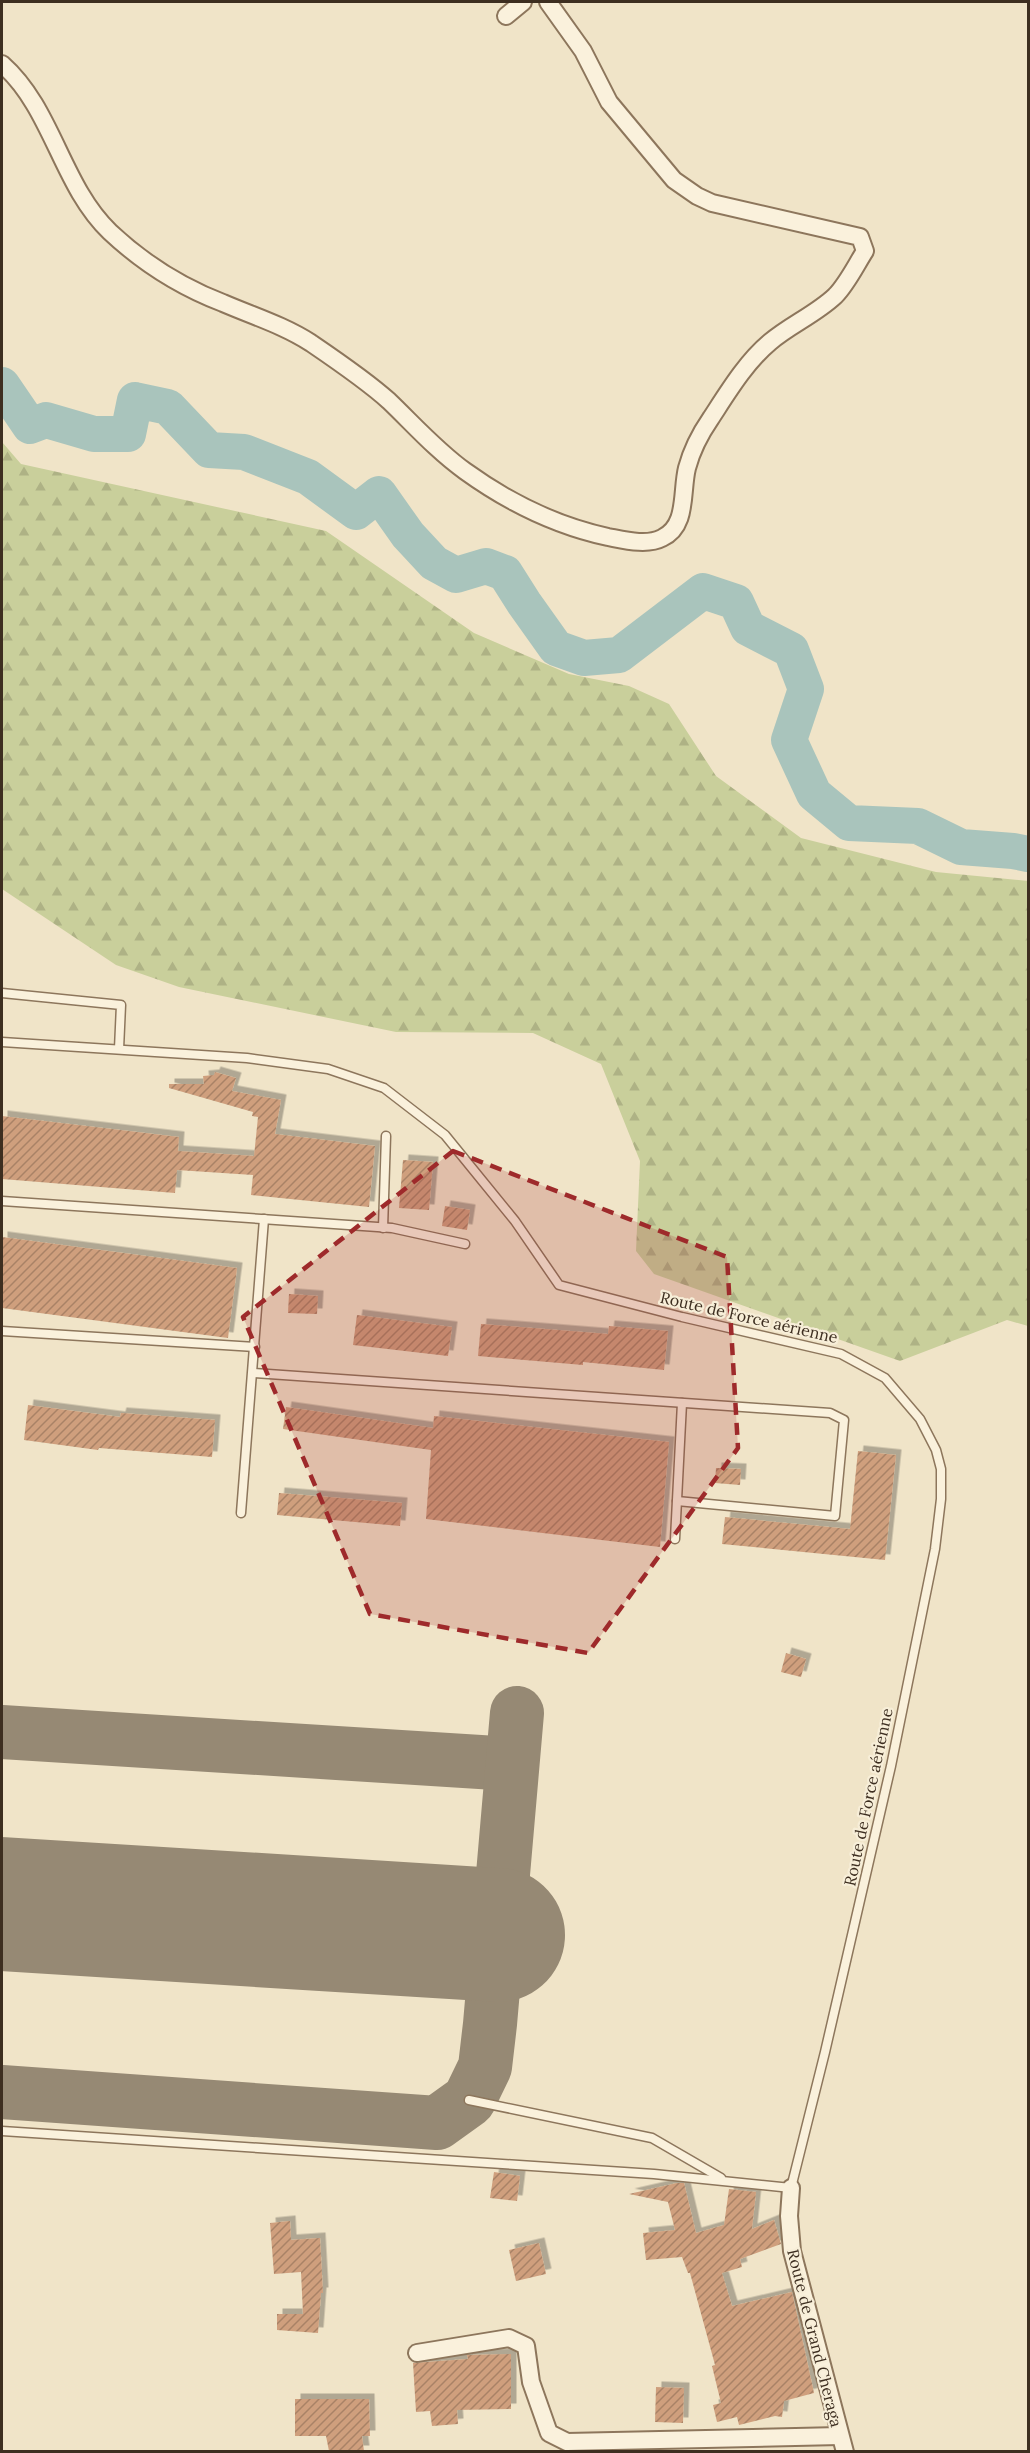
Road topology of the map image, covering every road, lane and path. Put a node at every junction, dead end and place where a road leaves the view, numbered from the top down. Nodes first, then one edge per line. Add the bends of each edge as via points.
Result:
1 (523, 2) edge
2 (548, 2) edge
3 (506, 16) dead end
4 (2, 64) edge
5 (2, 993) edge
6 (2, 1042) edge
7 (119, 1049) junction
8 (386, 1136) dead end
9 (2, 1201) edge
10 (264, 1219) junction
11 (383, 1228) junction
12 (465, 1244) dead end
13 (2, 1331) edge
14 (255, 1347) junction
15 (253, 1373) junction
16 (682, 1403) junction
17 (677, 1502) junction
18 (242, 1513) dead end
19 (675, 1539) dead end
20 (469, 2100) dead end
21 (2, 2131) edge
22 (724, 2179) junction
23 (791, 2188) junction
24 (417, 2353) dead end
25 (842, 2444) edge

1 - 3 street
2 - 4 street via 584,51 609,102 683,188 712,202 860,237 865,251 836,296 768,343 735,381 694,445 678,523 672,533 657,541 592,534 524,506 466,472 387,399 312,344 283,326 173,279 141,258 94,214 33,101
5 - 7 lane via 121,1005
6 - 7 lane, Route de Force aérienne
7 - 23 lane, Route de Force aérienne via 246,1058 328,1069 384,1088 445,1135 515,1221 559,1284 841,1354 885,1378 920,1419 941,1469 935,1549 891,1766
8 - 11 lane
9 - 10 lane
10 - 11 lane
10 - 14 lane
11 - 12 lane
13 - 14 lane
14 - 15 lane
15 - 16 lane
15 - 18 lane
16 - 17 lane
16 - 17 lane via 830,1413 844,1420 835,1516
17 - 19 lane
20 - 22 lane via 652,2138
21 - 22 lane
22 - 23 lane
23 - 25 street, Route de Grand Cheraga via 792,2251
24 - 25 street via 509,2338 518,2341 526,2346 531,2382 549,2433 567,2442

